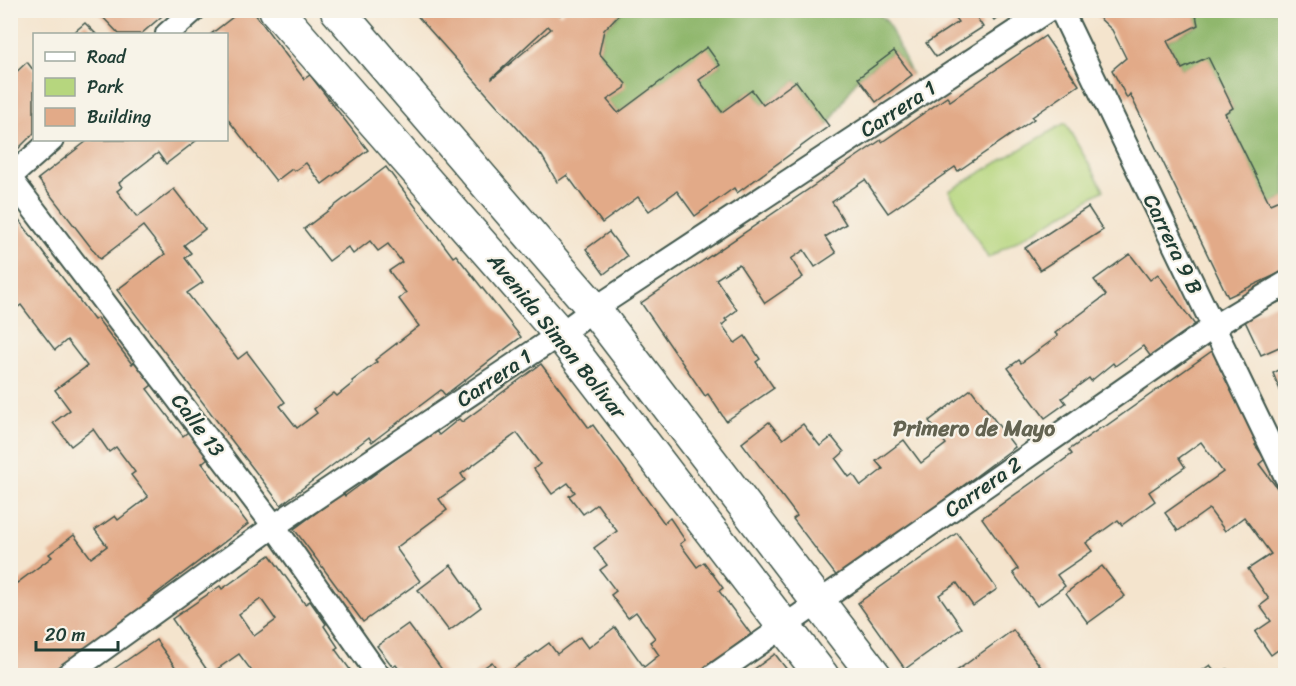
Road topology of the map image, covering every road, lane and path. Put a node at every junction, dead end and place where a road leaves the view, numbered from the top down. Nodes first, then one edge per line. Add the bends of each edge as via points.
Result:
1 (194, 10) edge
2 (276, 10) edge
3 (337, 10) edge
4 (1048, 10) edge
5 (1061, 10) edge
6 (168, 33) edge
7 (51, 141) edge
8 (10, 178) edge
9 (1286, 283) edge
10 (594, 309) junction
11 (1214, 327) junction
12 (560, 334) junction
13 (1286, 477) edge
14 (274, 525) junction
15 (819, 602) junction
16 (784, 626) junction
17 (66, 675) edge
18 (379, 675) edge
19 (713, 675) edge
20 (822, 675) edge
21 (875, 675) edge

1 - 6 street
2 - 12 main road, Avenida Simon Bolivar
3 - 10 main road, Avenida Simon Bolivar
4 - 10 street, Carrera 1
5 - 11 street, Carrera 9 B
7 - 8 street
8 - 14 street, Calle 13
9 - 11 street, Carrera 2
10 - 12 street, Carrera 1
10 - 15 main road, Avenida Simon Bolivar
11 - 13 street, Carrera 9 B
11 - 15 street, Carrera 2
12 - 14 street, Carrera 1
12 - 16 main road, Avenida Simon Bolivar
14 - 17 street, Carrera 1
14 - 18 street, Calle 13
15 - 16 street, Carrera 2
15 - 21 main road, Avenida Simon Bolivar
16 - 19 street, Carrera 2
16 - 20 main road, Avenida Simon Bolivar

